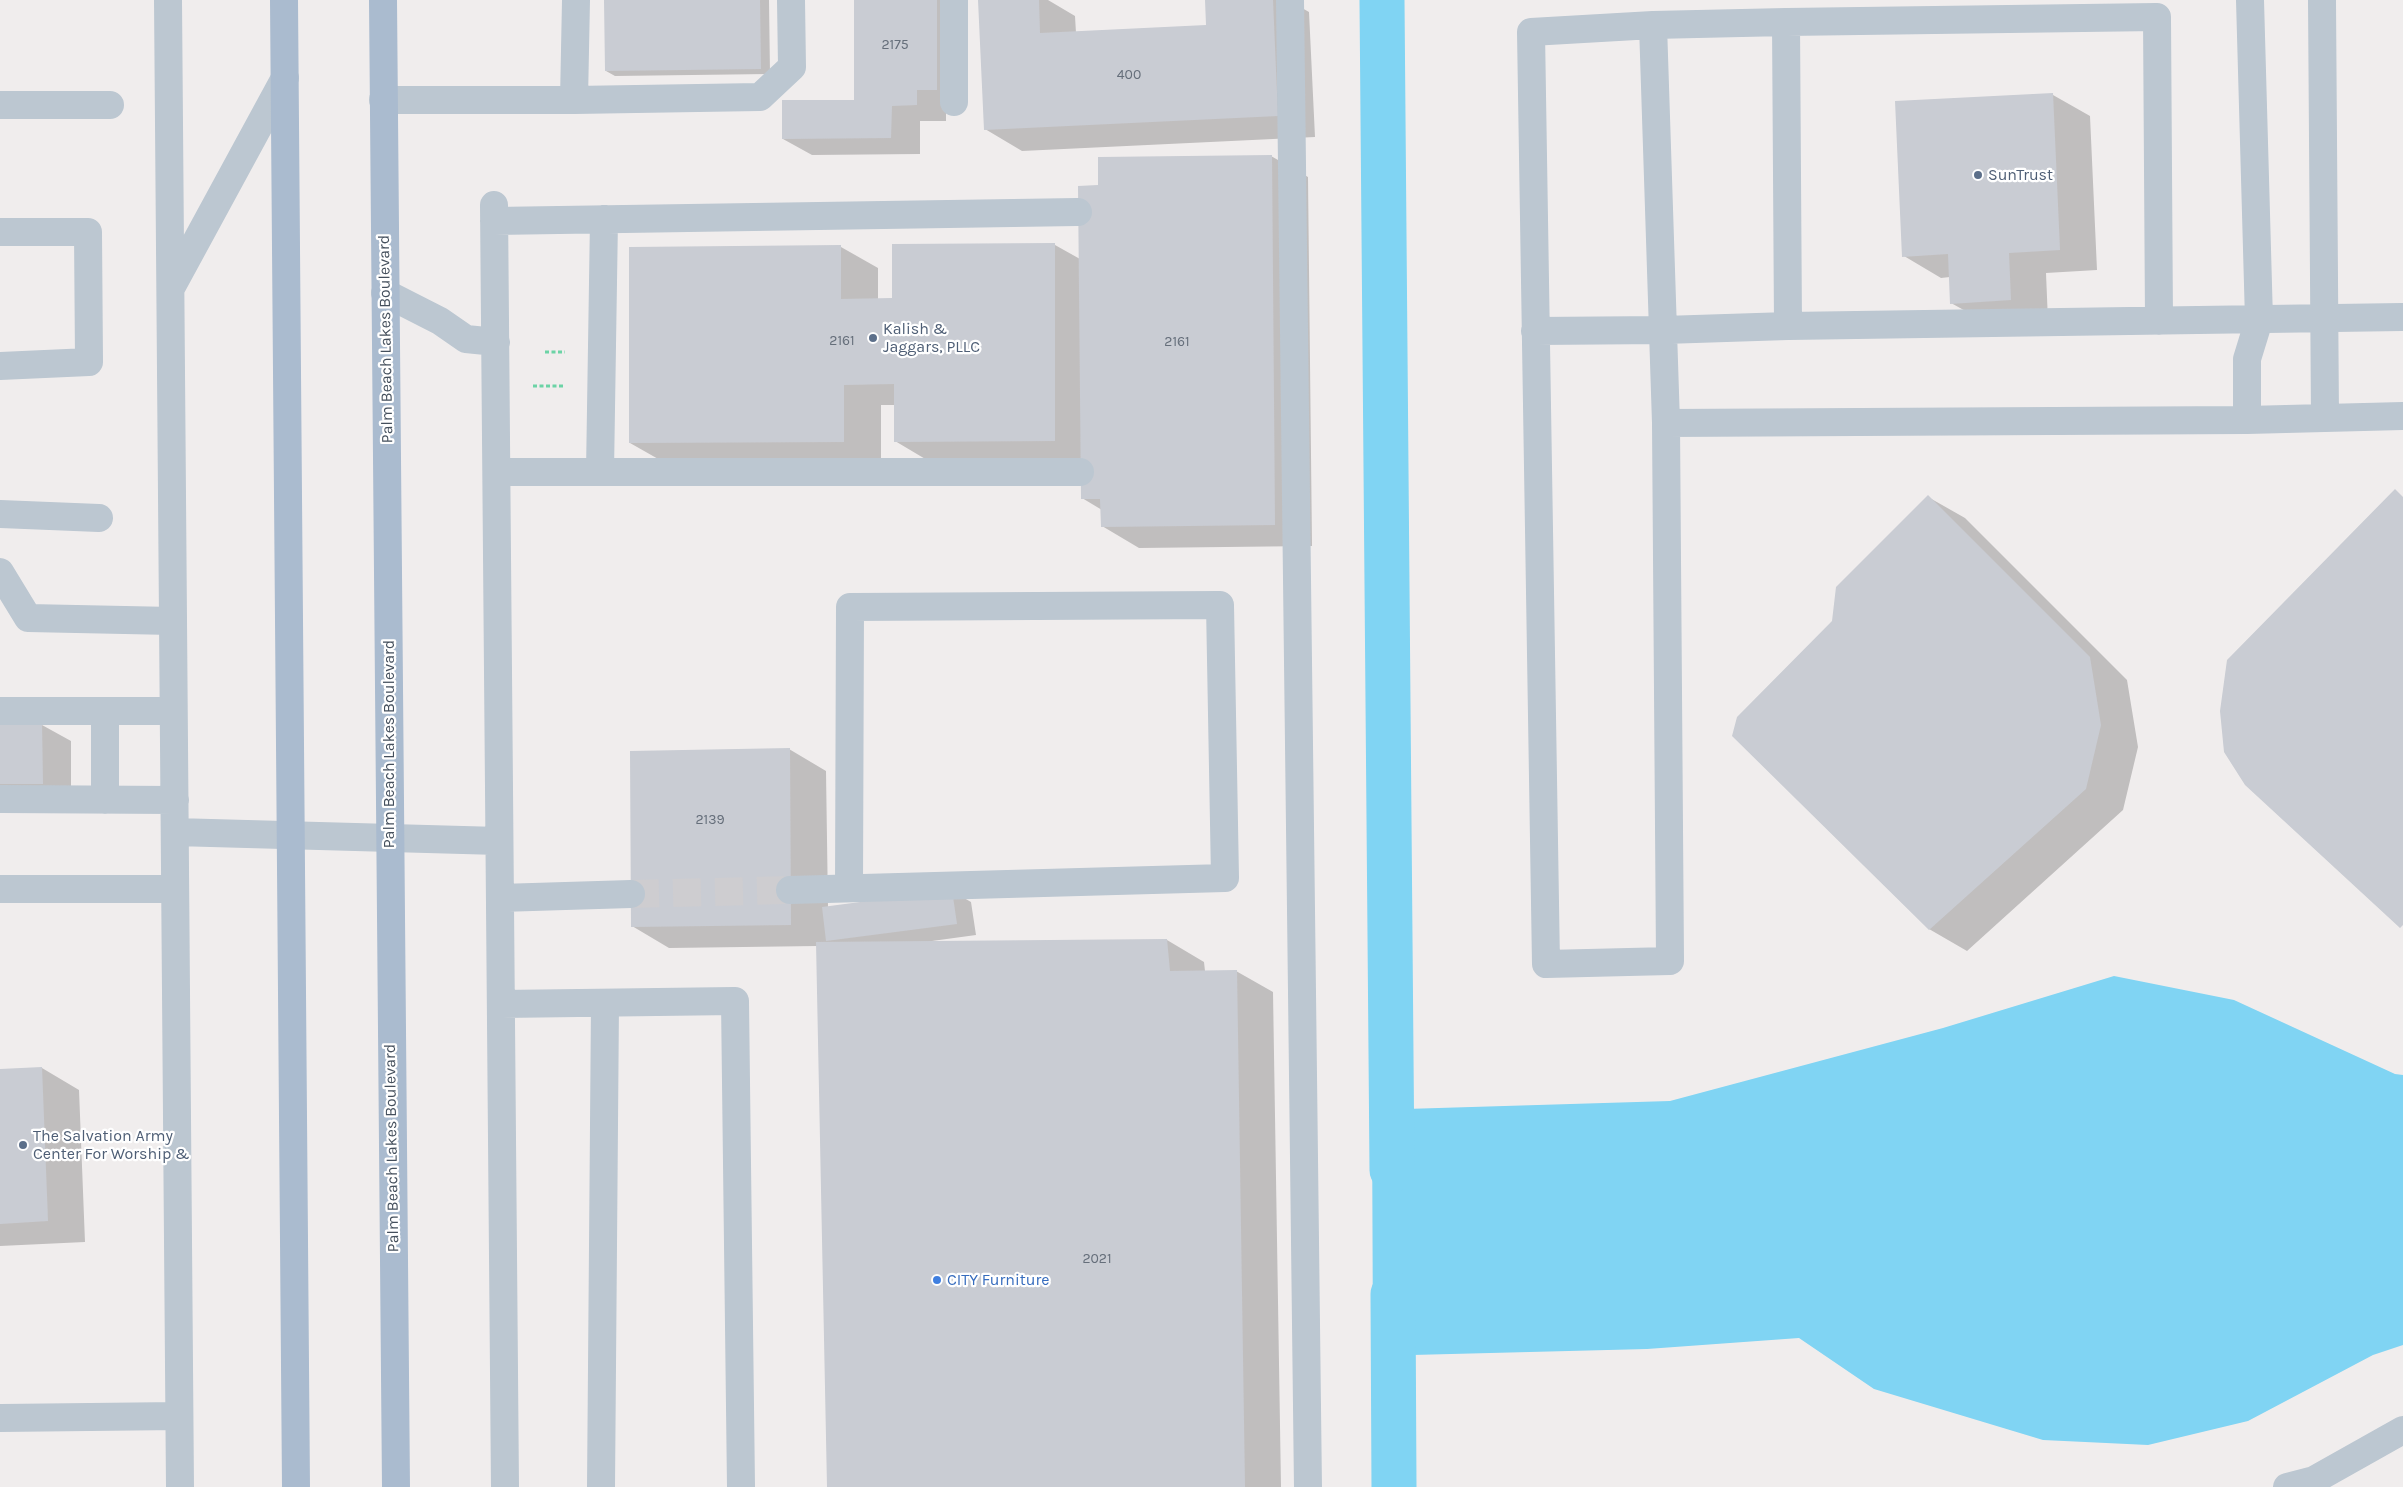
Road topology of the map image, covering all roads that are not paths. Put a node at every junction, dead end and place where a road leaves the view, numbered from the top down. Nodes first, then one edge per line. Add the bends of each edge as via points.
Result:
1 (168, 0) edge
2 (284, 0) edge
3 (383, 0) edge
4 (576, 0) edge
5 (791, 0) edge
6 (954, 0) edge
7 (1290, 0) edge
8 (2250, 0) edge
9 (2322, 0) edge
10 (1786, 22) junction
11 (1653, 25) junction
12 (285, 78) junction
13 (383, 100) junction
14 (574, 100) junction
15 (954, 102) dead end
16 (0, 105) edge
17 (110, 105) dead end
18 (1078, 212) dead end
19 (604, 219) junction
20 (0, 232) edge
21 (171, 289) junction
22 (386, 293) junction
23 (2403, 317) edge
24 (2325, 318) junction
25 (2259, 320) junction
26 (2159, 321) junction
27 (1788, 326) junction
28 (1664, 330) junction
29 (1535, 331) junction
30 (496, 342) junction
31 (0, 366) edge
32 (2403, 416) edge
33 (2325, 417) junction
34 (2247, 420) junction
35 (1666, 424) junction
36 (497, 472) junction
37 (600, 472) junction
38 (1080, 472) dead end
39 (0, 514) edge
40 (99, 518) dead end
41 (0, 572) edge
42 (173, 621) junction
43 (0, 711) edge
44 (105, 711) junction
45 (173, 711) junction
46 (0, 798) edge
47 (105, 800) junction
48 (175, 800) junction
49 (175, 832) junction
50 (291, 836) junction
51 (390, 838) junction
52 (499, 841) junction
53 (849, 888) junction
54 (0, 889) edge
55 (175, 889) junction
56 (790, 890) tunnel mouth
57 (630, 894) tunnel mouth
58 (500, 898) junction
59 (605, 1003) junction
60 (501, 1004) junction
61 (179, 1416) junction
62 (0, 1418) edge
63 (2403, 1430) edge
64 (180, 1487) edge
65 (296, 1487) edge
66 (396, 1487) edge
67 (505, 1487) edge
68 (601, 1487) edge
69 (741, 1487) edge
70 (1308, 1487) edge
71 (2287, 1487) edge

1 - 21 street
2 - 12 main road
3 - 13 main road, Palm Beach Lakes Boulevard
4 - 14 street
5 - 14 street via 792,67 760,96
6 - 15 street
7 - 70 street via 1282,183
8 - 25 street
9 - 24 street
10 - 11 street
10 - 26 street via 2156,17
10 - 27 street
11 - 28 street
11 - 29 street via 1531,32
12 - 21 street
12 - 50 main road
13 - 14 street
13 - 22 main road, Palm Beach Lakes Boulevard
16 - 17 street
18 - 19 street
19 - 30 street via 494,213
19 - 37 street
20 - 31 street via 88,232 89,362
21 - 42 street
22 - 30 street via 440,320 466,339
22 - 51 main road, Palm Beach Lakes Boulevard
23 - 24 street
24 - 25 street
24 - 33 street
25 - 26 street
25 - 34 street via 2247,359
26 - 27 street
27 - 28 street
28 - 29 street
28 - 35 street
29 - 35 street via 1546,964 1670,961
30 - 36 street
32 - 33 street
33 - 34 street
34 - 35 street
36 - 37 street
36 - 52 street
37 - 38 street
39 - 40 street
41 - 42 street via 28,618
42 - 45 street
43 - 44 street
44 - 45 street
44 - 47 street
45 - 48 street
46 - 47 street
47 - 48 street
48 - 49 street
49 - 50 street
49 - 55 street
50 - 51 street
50 - 65 main road
51 - 52 street
51 - 66 main road, Palm Beach Lakes Boulevard
52 - 58 street
53 - 53 street via 1225,878 1220,605 850,607
53 - 56 street
54 - 55 street
55 - 61 street
57 - 58 street
58 - 60 street
59 - 60 street
59 - 68 street
59 - 69 street via 734,1001
60 - 67 street
61 - 62 street
61 - 64 street
63 - 71 street via 2314,1480

